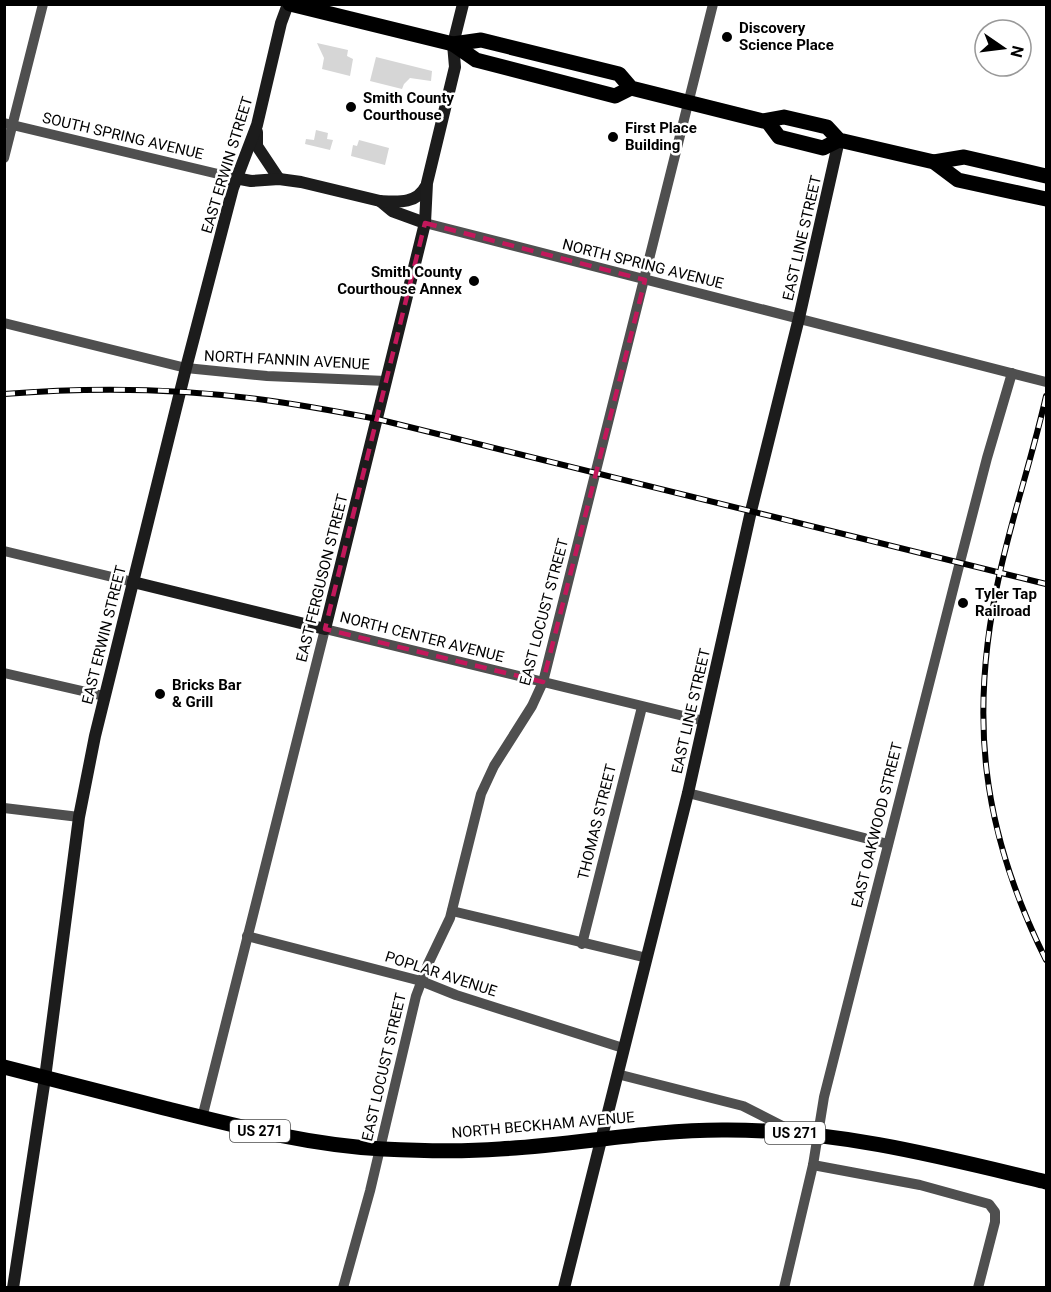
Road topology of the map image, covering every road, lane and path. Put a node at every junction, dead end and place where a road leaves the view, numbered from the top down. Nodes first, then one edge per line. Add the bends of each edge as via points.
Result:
1 (43, 4) edge
2 (289, 4) edge
3 (463, 4) edge
4 (712, 4) edge
5 (453, 44) junction
6 (631, 88) junction
7 (688, 102) junction
8 (767, 121) junction
9 (8, 124) edge
10 (257, 125) junction
11 (839, 140) junction
12 (4, 158) edge
13 (934, 162) junction
14 (1047, 176) edge
15 (235, 178) junction
16 (279, 179) junction
17 (427, 183) junction
18 (1047, 199) edge
19 (380, 201) junction
20 (424, 223) junction
21 (645, 280) junction
22 (799, 318) junction
23 (4, 323) edge
24 (186, 368) junction
25 (1012, 374) junction
26 (386, 381) junction
27 (1047, 382) edge
28 (4, 550) edge
29 (133, 582) junction
30 (325, 629) junction
31 (4, 673) edge
32 (543, 682) junction
33 (104, 696) junction
34 (642, 707) junction
35 (704, 721) junction
36 (688, 793) junction
37 (4, 808) edge
38 (80, 817) junction
39 (888, 844) junction
40 (452, 911) junction
41 (247, 936) junction
42 (582, 944) junction
43 (647, 958) junction
44 (421, 981) junction
45 (623, 1048) junction
46 (4, 1067) edge
47 (617, 1074) junction
48 (45, 1078) junction
49 (202, 1118) junction
50 (796, 1133) junction
51 (818, 1136) junction
52 (602, 1139) junction
53 (380, 1149) junction
54 (813, 1165) junction
55 (1047, 1182) edge
56 (11, 1283) edge
57 (343, 1287) edge
58 (564, 1287) edge
59 (784, 1287) edge
60 (978, 1287) edge

1 - 9 street
2 - 5 main road
2 - 10 main road, EAST ERWIN STREET
3 - 5 main road, EAST FERGUSON STREET
4 - 7 street, EAST LOCUST STREET
5 - 6 main road via 481,40 619,74
5 - 6 main road via 477,60 615,96
5 - 17 main road, EAST FERGUSON STREET via 456,67
6 - 7 main road
7 - 8 main road
7 - 21 street, EAST LOCUST STREET
8 - 11 main road via 784,117 827,127
8 - 11 main road via 779,137 822,148
9 - 12 street
9 - 15 street, SOUTH SPRING AVENUE
10 - 15 main road, EAST ERWIN STREET
10 - 16 main road via 257,146
11 - 13 main road
11 - 22 main road, EAST LINE STREET
13 - 14 main road via 964,157
13 - 18 main road via 958,180
15 - 16 main road, NORTH SPRING AVENUE
15 - 24 main road, EAST ERWIN STREET
16 - 19 main road, NORTH SPRING AVENUE
17 - 19 main road via 414,198
17 - 20 main road, EAST FERGUSON STREET
19 - 20 main road, NORTH SPRING AVENUE via 392,212
20 - 21 street, NORTH SPRING AVENUE
20 - 26 main road, EAST FERGUSON STREET
21 - 22 street, NORTH SPRING AVENUE
21 - 32 street, EAST LOCUST STREET
22 - 25 street, NORTH SPRING AVENUE
22 - 35 main road, EAST LINE STREET
23 - 24 street, NORTH FANNIN AVENUE
24 - 26 street, NORTH FANNIN AVENUE
24 - 29 main road, EAST ERWIN STREET
25 - 27 street, NORTH SPRING AVENUE
25 - 39 street, EAST OAKWOOD STREET
26 - 30 main road, EAST FERGUSON STREET
28 - 29 street
29 - 30 main road, NORTH CENTER AVENUE
29 - 33 main road, EAST ERWIN STREET
30 - 32 street, NORTH CENTER AVENUE
30 - 41 street, EAST FERGUSON STREET
31 - 33 street
32 - 34 street, NORTH CENTER AVENUE
32 - 40 street, EAST LOCUST STREET via 481,794
33 - 38 main road, EAST ERWIN STREET
34 - 35 street, NORTH CENTER AVENUE
34 - 42 street, THOMAS STREET
35 - 36 main road, EAST LINE STREET
36 - 39 street
36 - 43 main road, EAST LINE STREET
37 - 38 street
38 - 48 main road, EAST ERWIN STREET
39 - 51 street, EAST OAKWOOD STREET via 824,1097
40 - 42 street
40 - 44 street, EAST LOCUST STREET
41 - 44 street, POPLAR AVENUE
41 - 49 street, EAST FERGUSON STREET
42 - 43 street
43 - 45 main road, EAST LINE STREET
44 - 45 street, POPLAR AVENUE
44 - 53 street, EAST LOCUST STREET
45 - 47 main road, EAST LINE STREET
46 - 48 main road, US 271
47 - 50 street via 743,1106
47 - 52 main road, EAST LINE STREET
48 - 49 main road, NORTH BECKHAM AVENUE / US 271
48 - 56 main road, EAST ERWIN STREET
49 - 53 main road, NORTH BECKHAM AVENUE / US 271 via 279,1135
50 - 51 main road, NORTH BECKHAM AVENUE / US 271
50 - 52 main road, NORTH BECKHAM AVENUE / US 271 via 720,1130
51 - 54 street, EAST OAKWOOD STREET
51 - 55 main road, NORTH BECKHAM AVENUE / US 271 via 894,1146
52 - 53 main road, NORTH BECKHAM AVENUE / US 271 via 502,1149
52 - 58 main road, EAST LINE STREET
53 - 57 street, EAST LOCUST STREET
54 - 59 street, EAST OAKWOOD STREET
54 - 60 street via 921,1185 989,1204 995,1222

